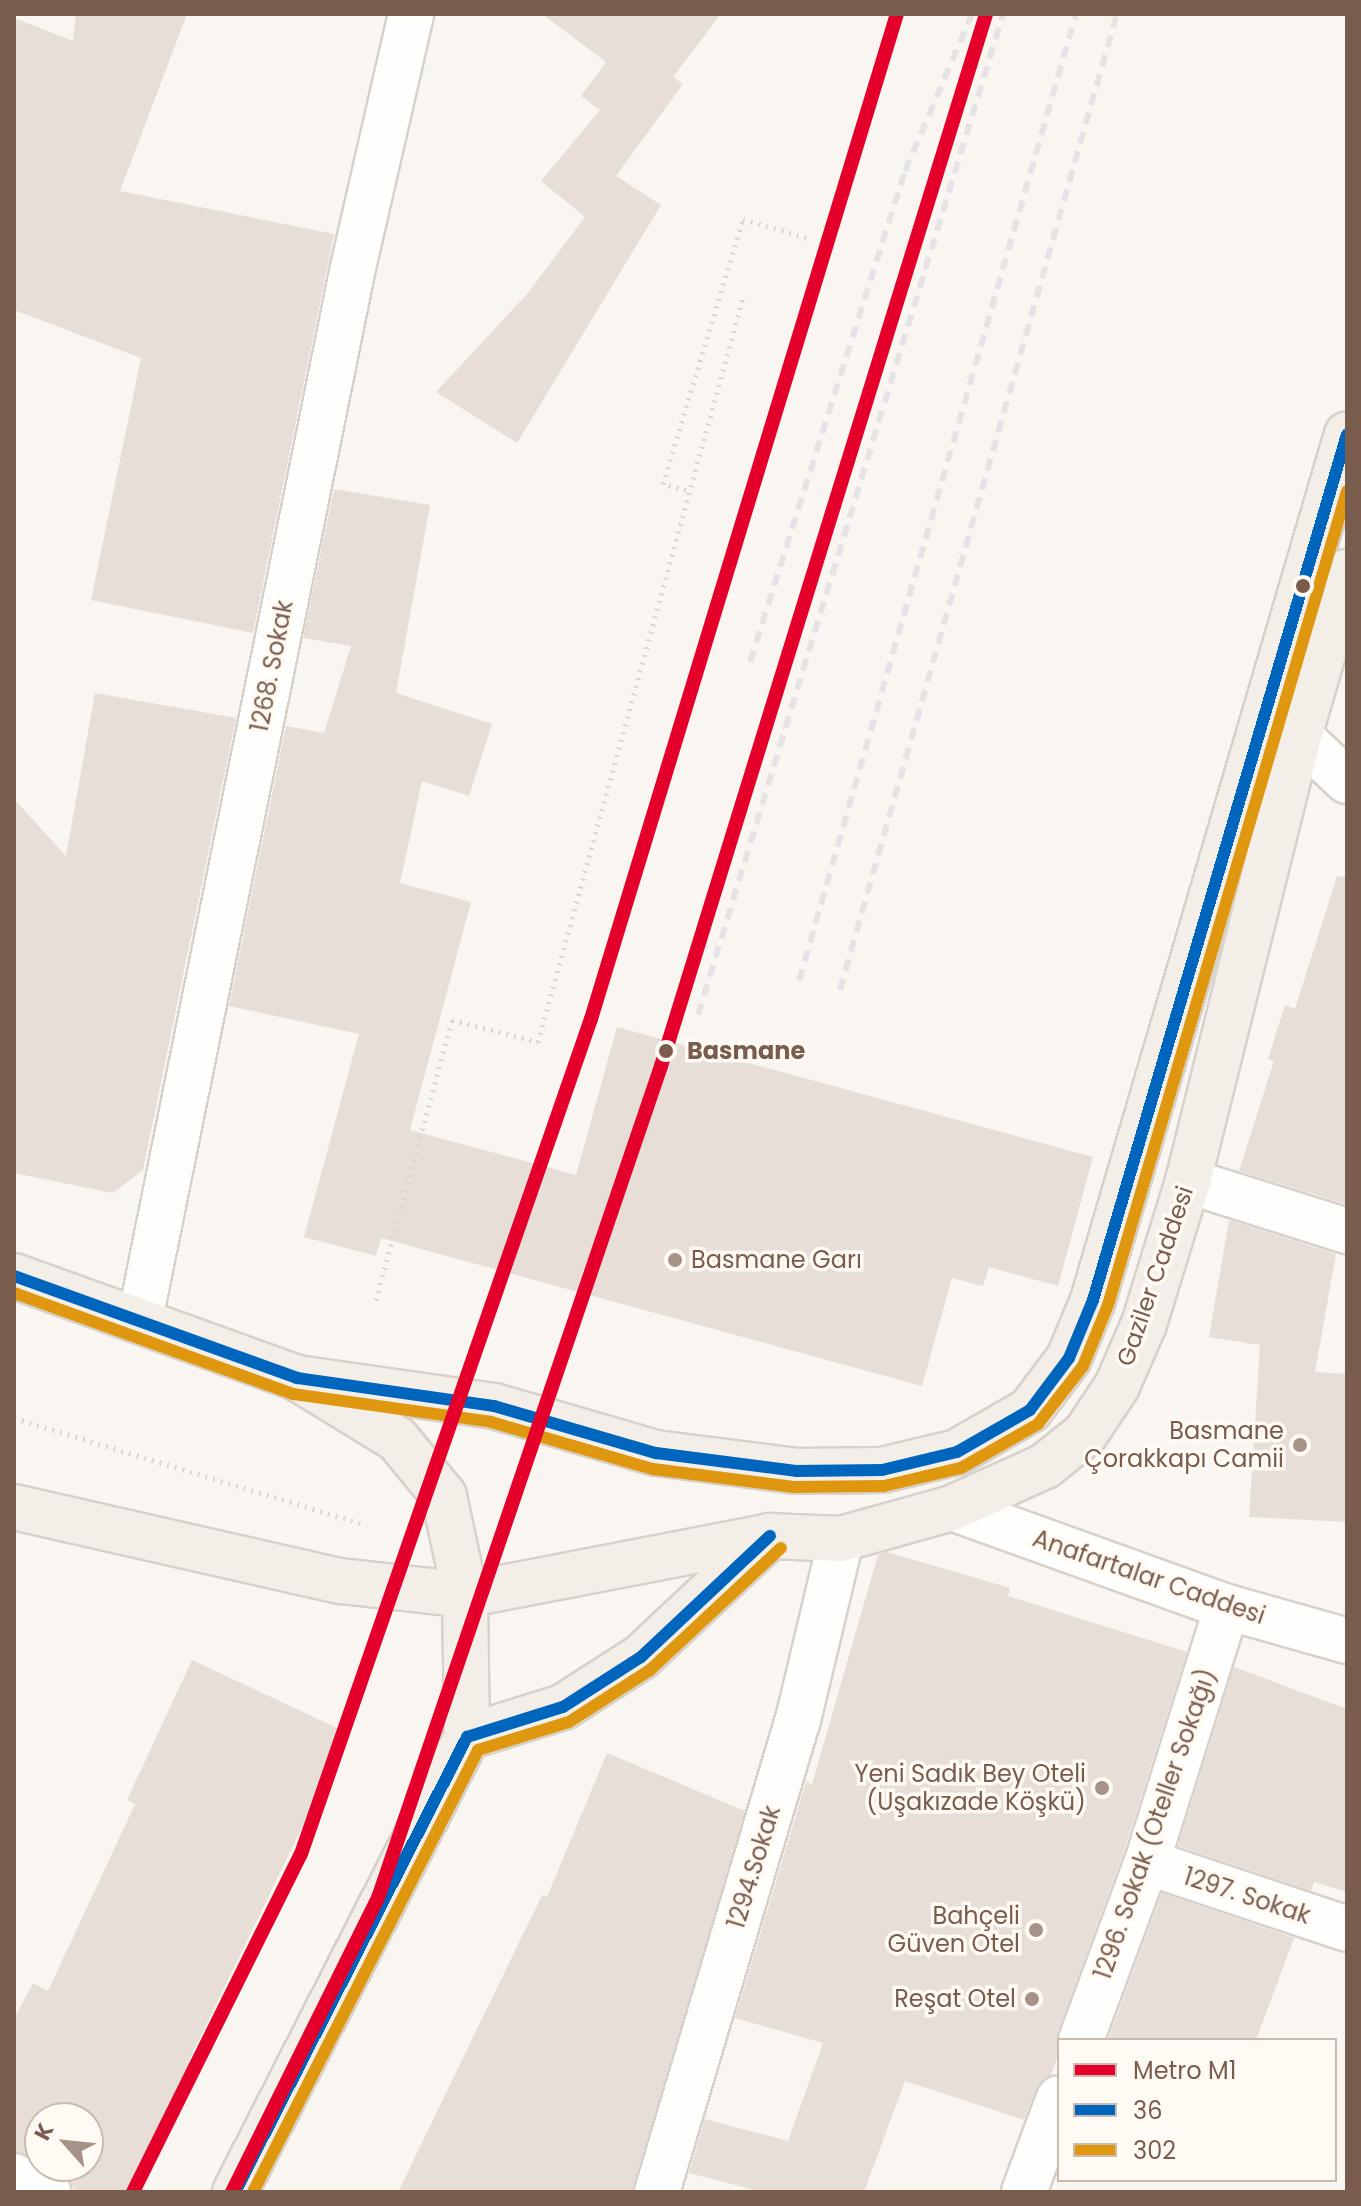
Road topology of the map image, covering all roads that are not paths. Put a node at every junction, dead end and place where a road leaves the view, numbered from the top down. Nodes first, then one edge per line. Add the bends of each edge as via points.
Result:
1 (411, 14) edge
2 (1347, 434) edge
3 (1347, 572) edge
4 (1299, 736) junction
5 (1347, 781) edge
6 (1188, 1181) junction
7 (1347, 1231) edge
8 (14, 1276) edge
9 (140, 1319) junction
10 (297, 1378) junction
11 (14, 1507) edge
12 (952, 1508) junction
13 (770, 1536) junction
14 (841, 1539) junction
15 (465, 1595) junction
16 (1227, 1607) junction
17 (1347, 1641) edge
18 (467, 1737) junction
19 (1147, 1862) junction
20 (1347, 1929) edge
21 (1082, 2038) edge
22 (1057, 2103) edge
23 (14, 2176) edge
24 (49, 2192) edge
25 (235, 2192) edge
26 (657, 2192) edge
27 (1024, 2192) edge

1 - 9 street, 1268. Sokak via 352,272
2 - 10 main road via 1093,1300 1069,1358 1030,1410 957,1452 882,1470 796,1471 656,1453 494,1406
3 - 4 main road, Gaziler Caddesi
4 - 5 street
4 - 6 main road, Gaziler Caddesi
6 - 7 street
6 - 12 main road, Gaziler Caddesi via 1144,1324 1117,1386 1085,1434 1045,1466
8 - 9 main road
9 - 10 main road
10 - 15 main road via 397,1439 444,1496
11 - 15 main road, Gaziler Caddesi via 341,1581
12 - 14 main road, Gaziler Caddesi
12 - 16 street, Anafartalar Caddesi
13 - 14 main road, Gaziler Caddesi
13 - 15 main road, Gaziler Caddesi
13 - 18 main road via 641,1657 563,1707
14 - 26 street, 1294.Sokak via 798,1720
15 - 18 main road
16 - 17 street, Anafartalar Caddesi
16 - 19 street, 1296. Sokak (Oteller Sokağı)
18 - 25 main road
19 - 20 street, 1297. Sokak
19 - 21 street, 1296. Sokak (Oteller Sokağı)
22 - 27 street
23 - 24 street

